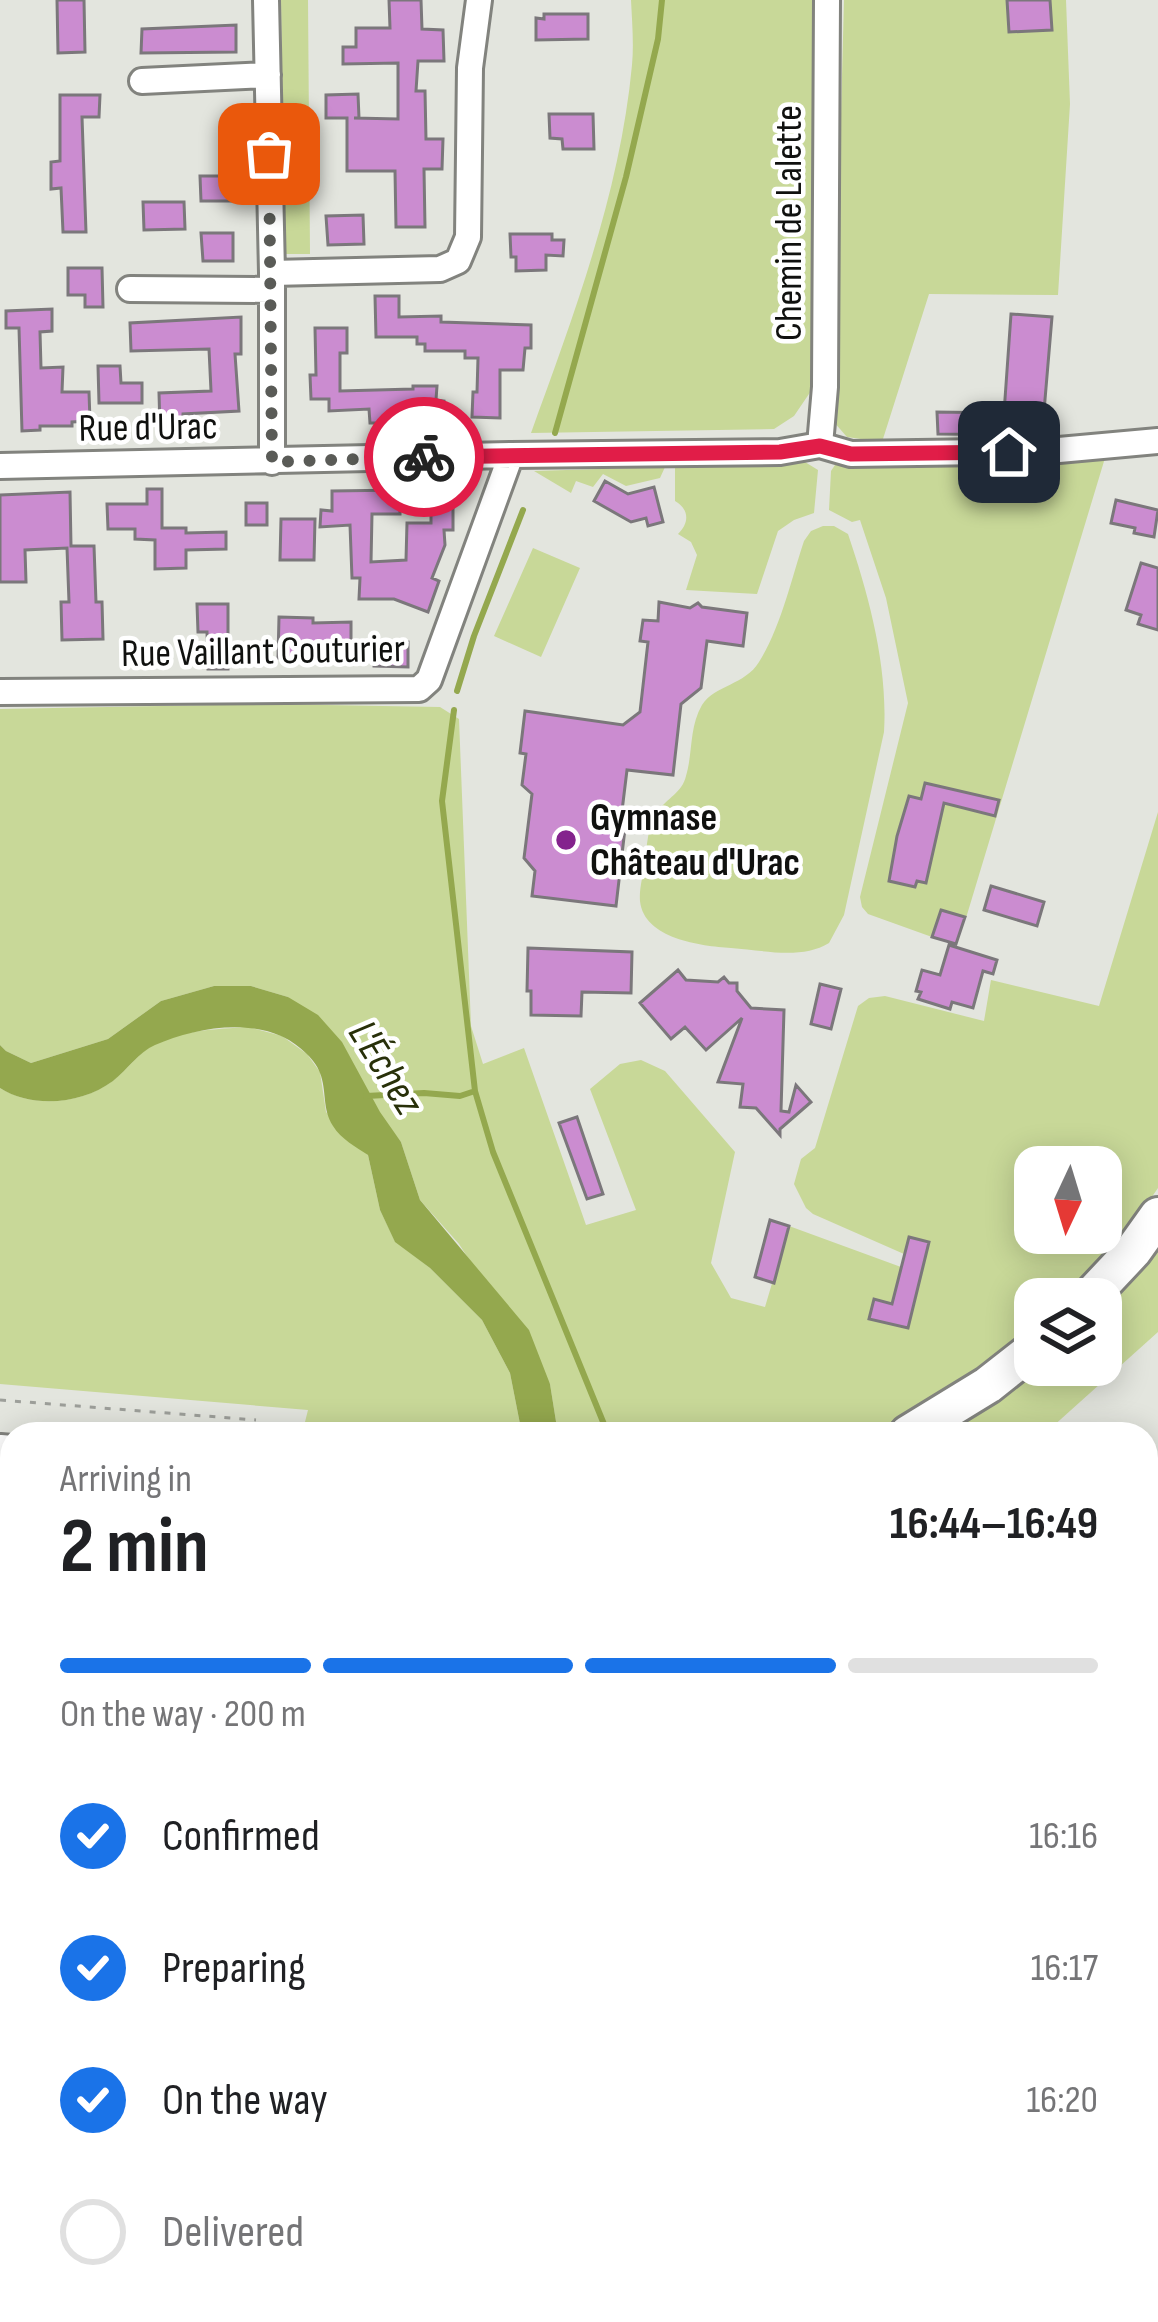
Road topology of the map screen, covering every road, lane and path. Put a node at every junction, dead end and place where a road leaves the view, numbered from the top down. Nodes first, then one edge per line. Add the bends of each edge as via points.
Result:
1 (266, 0) edge
2 (479, 0) edge
3 (827, 0) edge
4 (268, 74) junction
5 (142, 81) dead end
6 (272, 281) junction
7 (130, 289) dead end
8 (1158, 441) edge
9 (820, 446) junction
10 (511, 454) junction
11 (272, 462) junction
12 (0, 466) edge
13 (0, 692) edge
14 (1158, 1216) edge
15 (1108, 1278) edge
16 (1014, 1365) edge
17 (0, 1400) edge
18 (256, 1420) dead end
19 (928, 1422) edge

1 - 4 street
2 - 6 street via 468,237 458,262
3 - 9 street, Chemin de Lalette
4 - 5 street
4 - 6 street
6 - 7 street
6 - 11 street
8 - 9 street, Rue d'Urac via 1048,452 851,454
9 - 10 street, Rue d'Urac
10 - 11 street, Rue d'Urac
10 - 13 street, Rue Vaillant Couturier via 429,680 419,689
11 - 12 street, Rue d'Urac
14 - 15 main road
16 - 19 main road
17 - 18 path

